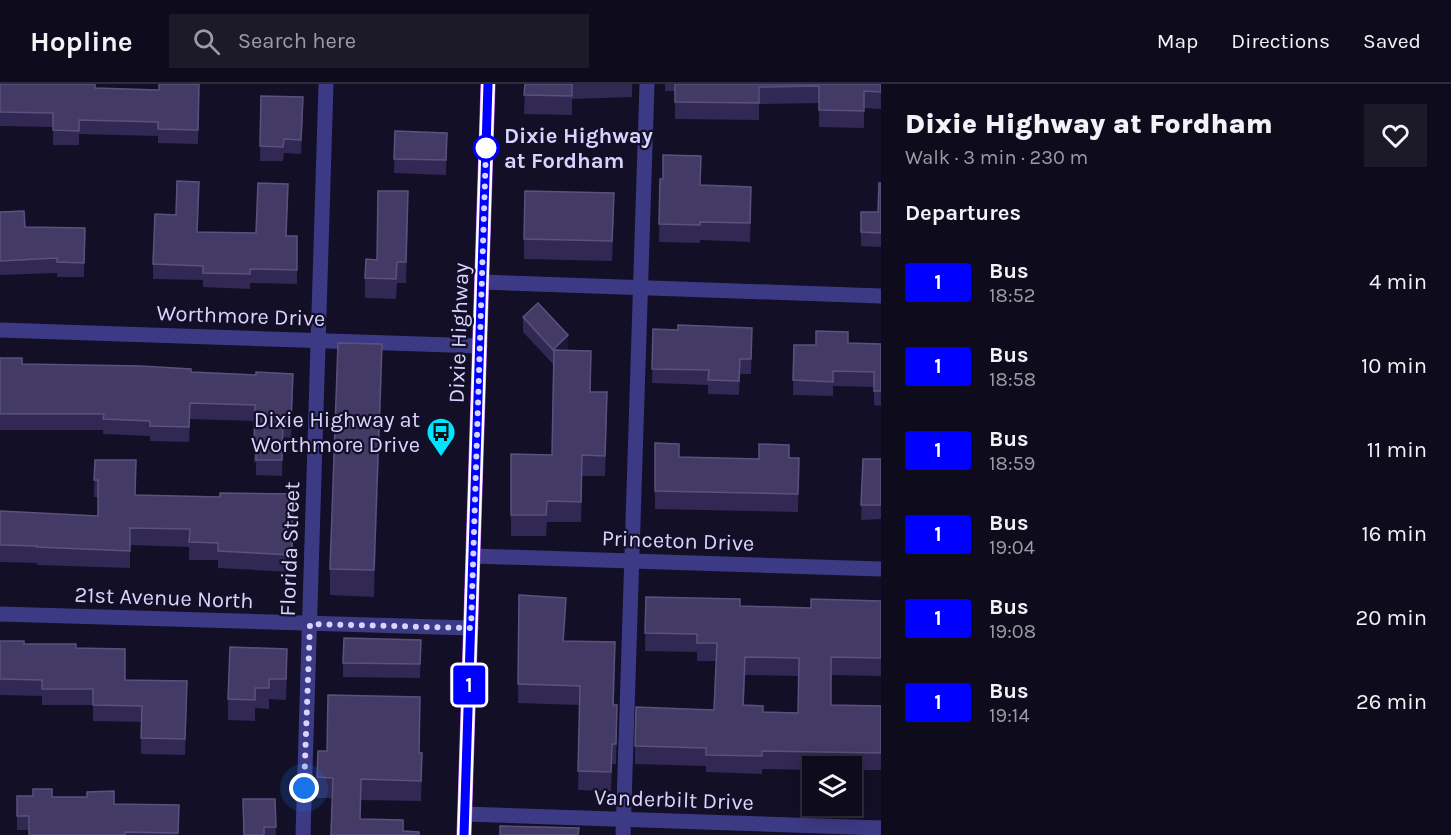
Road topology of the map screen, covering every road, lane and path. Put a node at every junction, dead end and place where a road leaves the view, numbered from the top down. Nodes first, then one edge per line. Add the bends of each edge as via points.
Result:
1 (326, 84) edge
2 (488, 84) edge
3 (647, 84) edge
4 (482, 282) junction
5 (640, 288) junction
6 (881, 296) edge
7 (0, 330) edge
8 (319, 340) junction
9 (480, 346) junction
10 (473, 556) junction
11 (632, 562) junction
12 (881, 569) edge
13 (0, 614) edge
14 (310, 624) junction
15 (471, 628) junction
16 (465, 814) junction
17 (624, 827) edge
18 (881, 828) edge
19 (303, 835) edge
20 (464, 835) edge

1 - 8 street, Florida Street
2 - 4 main road, Dixie Highway
3 - 5 street
4 - 5 street
4 - 9 main road, Dixie Highway
5 - 6 street
5 - 11 street
7 - 8 street, Worthmore Drive
8 - 9 street, Worthmore Drive
8 - 14 street, Florida Street
9 - 10 main road, Dixie Highway
10 - 11 street, Princeton Drive
10 - 15 main road, Dixie Highway
11 - 12 street, Princeton Drive
11 - 17 street
13 - 14 street, 21st Avenue North
14 - 15 street, 21st Avenue North
14 - 19 street, Florida Street
15 - 16 main road, Dixie Highway
16 - 17 street, Vanderbilt Drive
16 - 20 main road, Dixie Highway
17 - 18 street, Vanderbilt Drive

